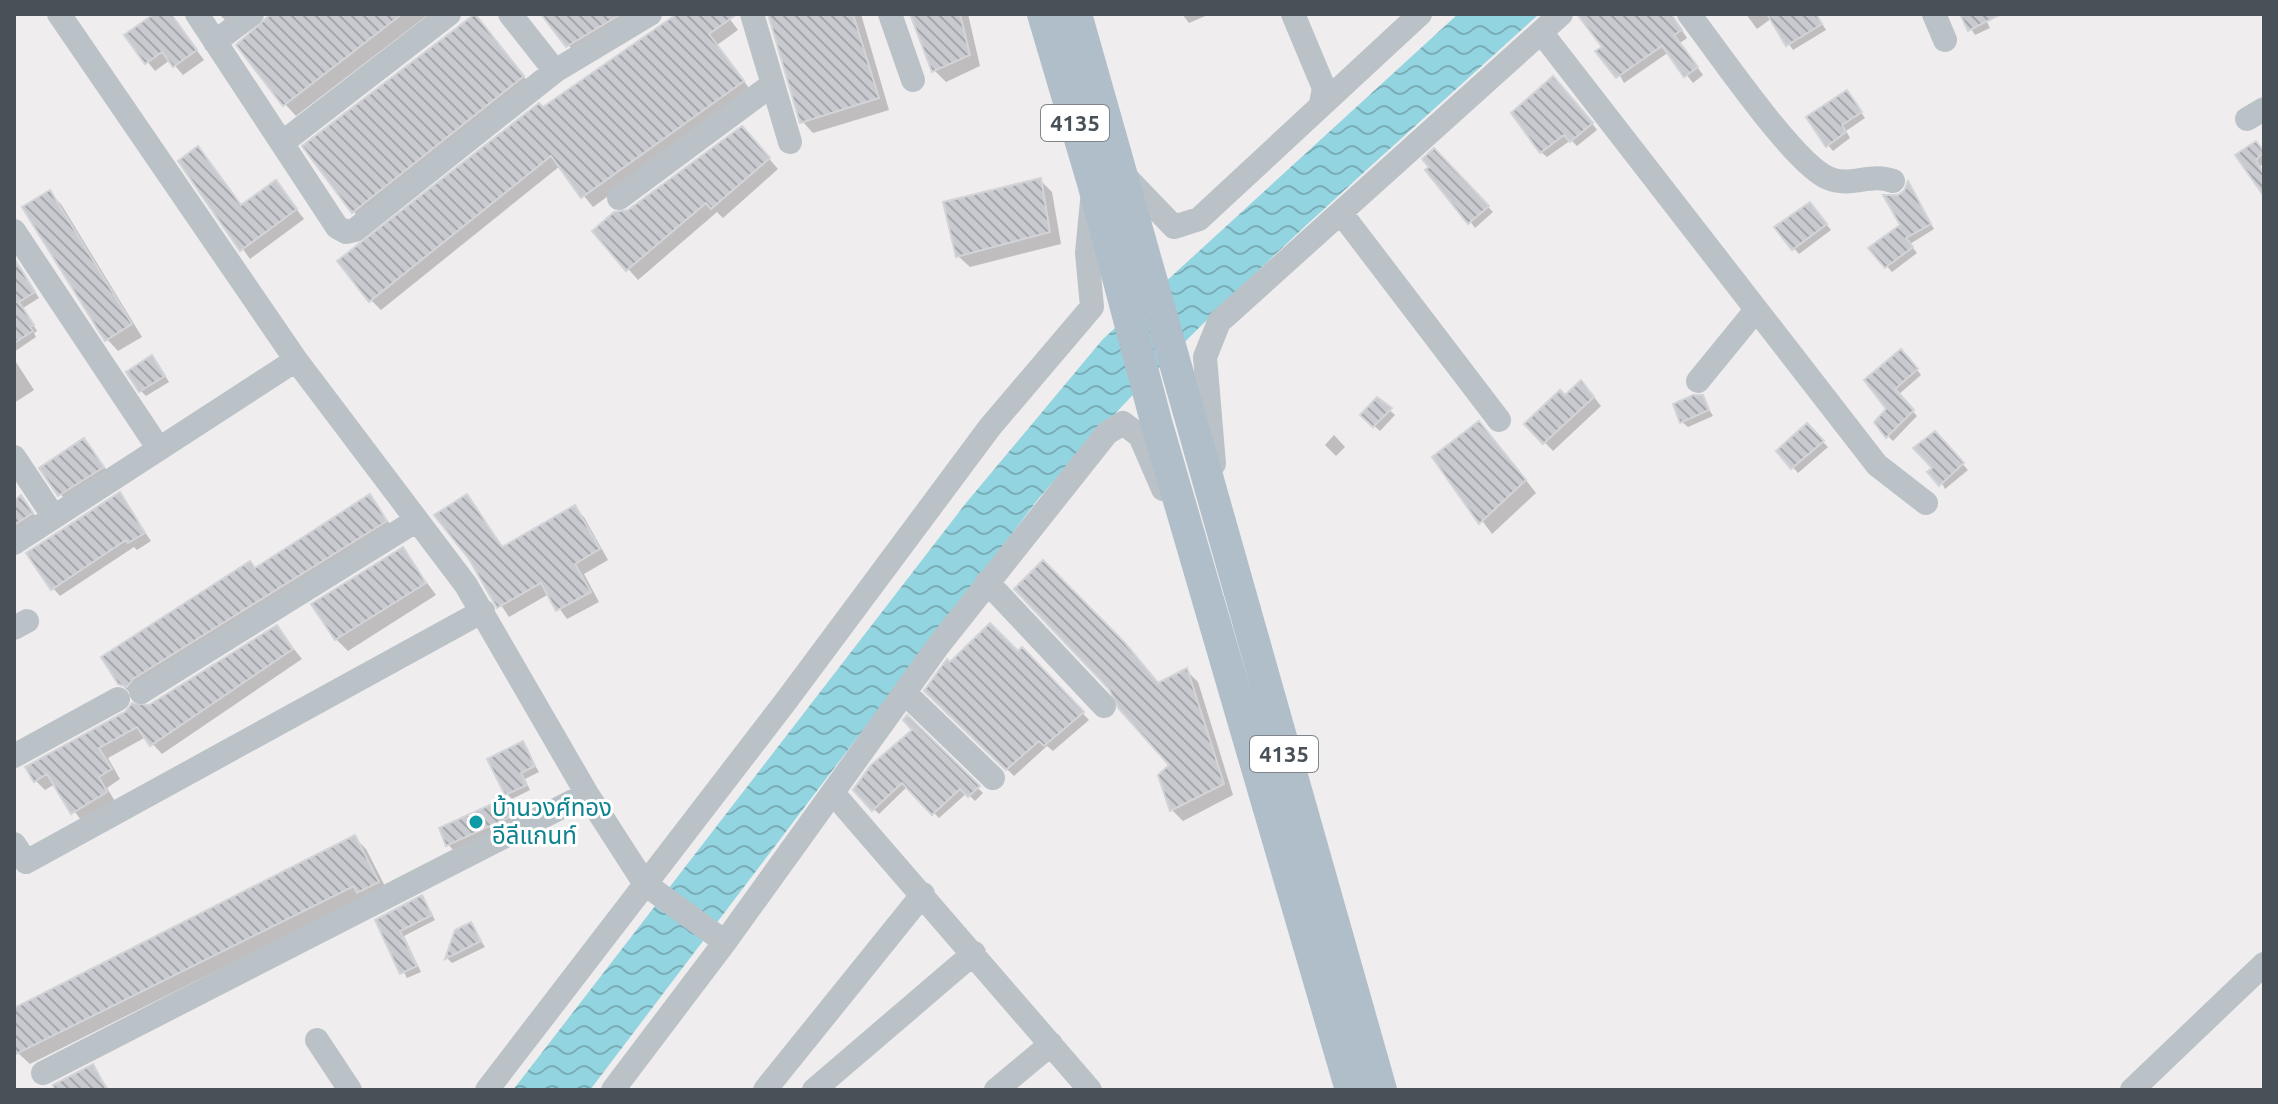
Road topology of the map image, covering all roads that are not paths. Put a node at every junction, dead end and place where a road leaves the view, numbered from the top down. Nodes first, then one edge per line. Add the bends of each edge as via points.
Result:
1 (59, 14) edge
2 (197, 14) edge
3 (252, 14) edge
4 (449, 14) edge
5 (510, 14) edge
6 (650, 14) edge
7 (752, 14) edge
8 (890, 14) edge
9 (1043, 14) edge
10 (1076, 14) edge
11 (1293, 14) edge
12 (1420, 14) edge
13 (1561, 14) edge
14 (1689, 14) edge
15 (1934, 14) edge
16 (1541, 32) junction
17 (1945, 40) dead end
18 (215, 42) junction
19 (555, 71) junction
20 (913, 80) dead end
21 (773, 84) junction
22 (1321, 103) junction
23 (790, 142) dead end
24 (282, 143) junction
25 (1108, 178) junction
26 (1893, 181) dead end
27 (619, 198) dead end
28 (1341, 213) junction
29 (1120, 228) junction
30 (14, 231) edge
31 (1756, 310) junction
32 (296, 360) junction
33 (1698, 381) dead end
34 (1499, 420) dead end
35 (159, 449) junction
36 (14, 457) edge
37 (1926, 503) dead end
38 (54, 517) junction
39 (417, 520) junction
40 (1218, 525) junction
41 (14, 543) edge
42 (987, 582) junction
43 (1209, 598) junction
44 (483, 611) junction
45 (905, 693) junction
46 (1104, 706) dead end
47 (14, 756) edge
48 (993, 778) dead end
49 (833, 793) junction
50 (587, 794) junction
51 (14, 844) edge
52 (645, 884) junction
53 (923, 894) junction
54 (725, 942) junction
55 (974, 953) junction
56 (2264, 964) edge
57 (317, 1040) dead end
58 (1051, 1044) junction
59 (43, 1073) dead end
60 (350, 1090) edge
61 (487, 1090) edge
62 (613, 1090) edge
63 (765, 1090) edge
64 (814, 1090) edge
65 (996, 1090) edge
66 (1090, 1090) edge
67 (1351, 1090) edge
68 (1381, 1090) edge
69 (2132, 1090) edge

1 - 32 street
2 - 18 street
3 - 18 street
4 - 24 street
5 - 19 street
6 - 19 street
7 - 21 street
8 - 20 street
9 - 25 main road, 4135
10 - 25 main road, 4135
11 - 22 street via 1324,88
12 - 22 street
13 - 16 street
14 - 26 street via 1806,165 1837,182 1868,176
15 - 17 street
16 - 28 street
16 - 31 street
18 - 24 street
19 - 24 street via 355,230 337,227
21 - 23 street
21 - 27 street
22 - 25 street via 1199,219 1174,227
25 - 29 main road, 4135
25 - 52 street via 1087,253 1092,307 990,427
28 - 34 street
28 - 40 street via 1219,322 1205,357
29 - 40 main road, 4135 via 1189,417
29 - 43 main road, 4135 via 1157,425
30 - 35 street
31 - 33 street
31 - 37 street via 1877,465
32 - 35 street
32 - 39 street
35 - 38 street
36 - 38 street
38 - 41 street
39 - 44 street
39 - 47 street via 130,696
40 - 68 main road, 4135
42 - 43 street via 1107,433 1123,423 1140,436
42 - 45 street
42 - 46 street
43 - 67 main road, 4135
44 - 50 street
44 - 51 street via 26,862
45 - 48 street
45 - 49 street
49 - 53 street
49 - 54 street
50 - 52 street
50 - 59 street
52 - 54 street
52 - 61 street
53 - 55 street
53 - 63 street
54 - 62 street
55 - 58 street
55 - 64 street
56 - 69 street
57 - 60 street
58 - 65 street
58 - 66 street

